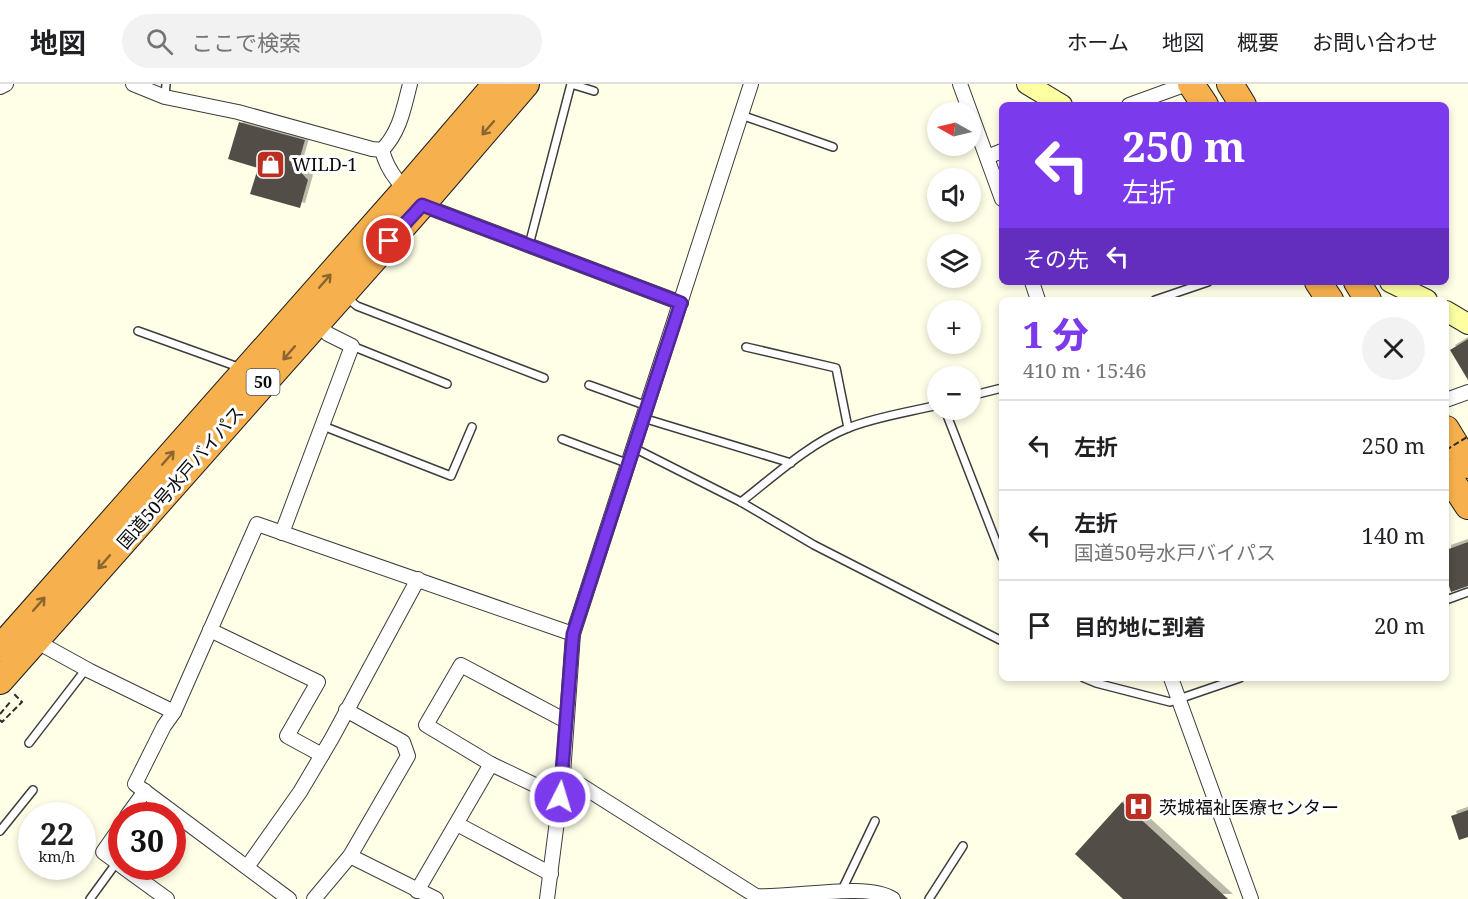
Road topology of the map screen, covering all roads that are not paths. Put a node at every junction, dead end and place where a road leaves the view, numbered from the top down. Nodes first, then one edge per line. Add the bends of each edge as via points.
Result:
1 (6, 84) edge
2 (133, 84) edge
3 (410, 84) edge
4 (496, 84) edge
5 (526, 84) edge
6 (751, 84) edge
7 (960, 84) edge
8 (1027, 84) edge
9 (1189, 84) edge
10 (1230, 84) edge
11 (0, 87) edge
12 (166, 91) edge
13 (594, 91) dead end
14 (1057, 102) edge
15 (1138, 102) edge
16 (1203, 102) edge
17 (1241, 102) edge
18 (741, 115) junction
19 (834, 147) dead end
20 (382, 150) junction
21 (999, 152) edge
22 (987, 157) junction
23 (999, 191) edge
24 (413, 198) junction
25 (529, 245) junction
26 (1201, 285) edge
27 (1396, 285) edge
28 (341, 294) junction
29 (1173, 297) edge
30 (1421, 297) edge
31 (681, 303) junction
32 (1449, 313) edge
33 (316, 322) junction
34 (1468, 324) edge
35 (138, 331) dead end
36 (352, 346) junction
37 (746, 347) dead end
38 (246, 370) junction
39 (544, 378) dead end
40 (447, 384) dead end
41 (589, 385) dead end
42 (999, 389) edge
43 (1468, 392) edge
44 (981, 393) edge
45 (1449, 399) edge
46 (927, 408) edge
47 (645, 412) junction
48 (949, 420) edge
49 (323, 426) junction
50 (472, 427) dead end
51 (848, 428) junction
52 (1456, 433) edge
53 (562, 439) dead end
54 (634, 448) junction
55 (791, 463) junction
56 (629, 464) junction
57 (1468, 465) edge
58 (1449, 477) edge
59 (741, 502) junction
60 (1468, 506) edge
61 (282, 533) junction
62 (999, 549) edge
63 (418, 579) junction
64 (1468, 592) edge
65 (1449, 599) edge
66 (210, 630) junction
67 (573, 634) junction
68 (26, 635) junction
69 (999, 639) edge
70 (0, 648) edge
71 (86, 669) junction
72 (1094, 681) edge
73 (1172, 681) edge
74 (1232, 681) edge
75 (6, 691) edge
76 (1179, 701) junction
77 (346, 710) junction
78 (174, 712) junction
79 (567, 721) junction
80 (29, 743) dead end
81 (322, 755) junction
82 (491, 764) junction
83 (562, 774) junction
84 (33, 790) dead end
85 (145, 790) junction
86 (560, 797) junction
87 (137, 802) edge
88 (875, 821) dead end
89 (457, 824) junction
90 (0, 831) edge
91 (963, 846) dead end
92 (350, 856) junction
93 (247, 867) junction
94 (550, 874) junction
95 (108, 879) edge
96 (140, 880) edge
97 (417, 891) junction
98 (841, 892) junction
99 (162, 898) edge
100 (90, 899) edge
101 (289, 899) edge
102 (315, 899) edge
103 (436, 899) edge
104 (548, 899) edge
105 (894, 899) edge
106 (929, 899) edge
107 (1251, 899) edge

1 - 11 street
2 - 12 street
3 - 20 street via 401,119
4 - 24 highway, 国道50号水戸バイパス / 50
5 -> 24 highway, 国道50号水戸バイパス / 50
6 - 18 street
7 - 22 street
8 - 14 street
9 - 15 street
9 - 16 highway
10 - 17 highway
12 - 20 street
13 - 25 lane via 571,84
18 - 19 lane
18 - 31 street
20 - 24 street via 386,165
21 - 22 street
22 - 23 street
24 - 25 street
24 - 28 highway, 国道50号水戸バイパス / 50
38 -> 24 highway, 国道50号水戸バイパス / 50
25 - 31 street
26 - 29 lane
27 - 30 street
28 - 33 highway, 国道50号水戸バイパス / 50
28 - 39 lane via 357,306
31 - 47 street
32 - 34 street
33 - 36 street via 328,334
33 -> 68 highway, 国道50号水戸バイパス / 50
35 - 38 lane
36 - 40 lane
36 - 49 street
37 - 51 lane via 836,368
68 -> 38 highway, 国道50号水戸バイパス / 50
41 - 47 lane
42 - 44 lane
43 - 45 street
46 - 51 lane
47 - 54 street
47 - 55 lane
48 - 62 lane
49 - 50 lane via 451,476
49 - 61 street
51 - 55 lane
52 - 57 highway
53 - 56 lane
54 - 56 street
54 - 59 lane
55 - 59 lane
56 - 67 street
58 - 60 highway
59 - 69 lane
61 - 63 street
61 - 66 street via 257,524
63 - 67 street
63 - 77 street
64 - 65 lane
66 - 78 street
66 - 81 street via 318,682 287,736
67 - 79 street
68 - 70 highway, 国道50号水戸バイパス / 50
68 - 71 street
68 - 75 highway, 国道50号水戸バイパス / 50
71 - 78 street
71 - 80 lane
72 - 76 lane via 1135,694
73 - 76 street
74 - 76 lane
76 - 107 street
77 - 81 street
77 - 92 street via 403,742 408,756
78 - 85 street via 135,784
79 - 82 street via 461,665 426,725
79 - 83 street
81 - 93 street
82 - 86 street
82 - 89 street
83 - 86 street
83 - 98 street via 756,896
84 - 90 lane
85 - 87 street
85 - 93 street
86 - 94 street
88 - 98 lane
89 - 94 street
89 - 97 street
91 - 106 lane
92 - 97 street
92 - 102 street
93 - 101 street
94 - 104 street
95 - 100 lane
96 - 99 street
97 - 103 street
98 - 105 street via 886,894

